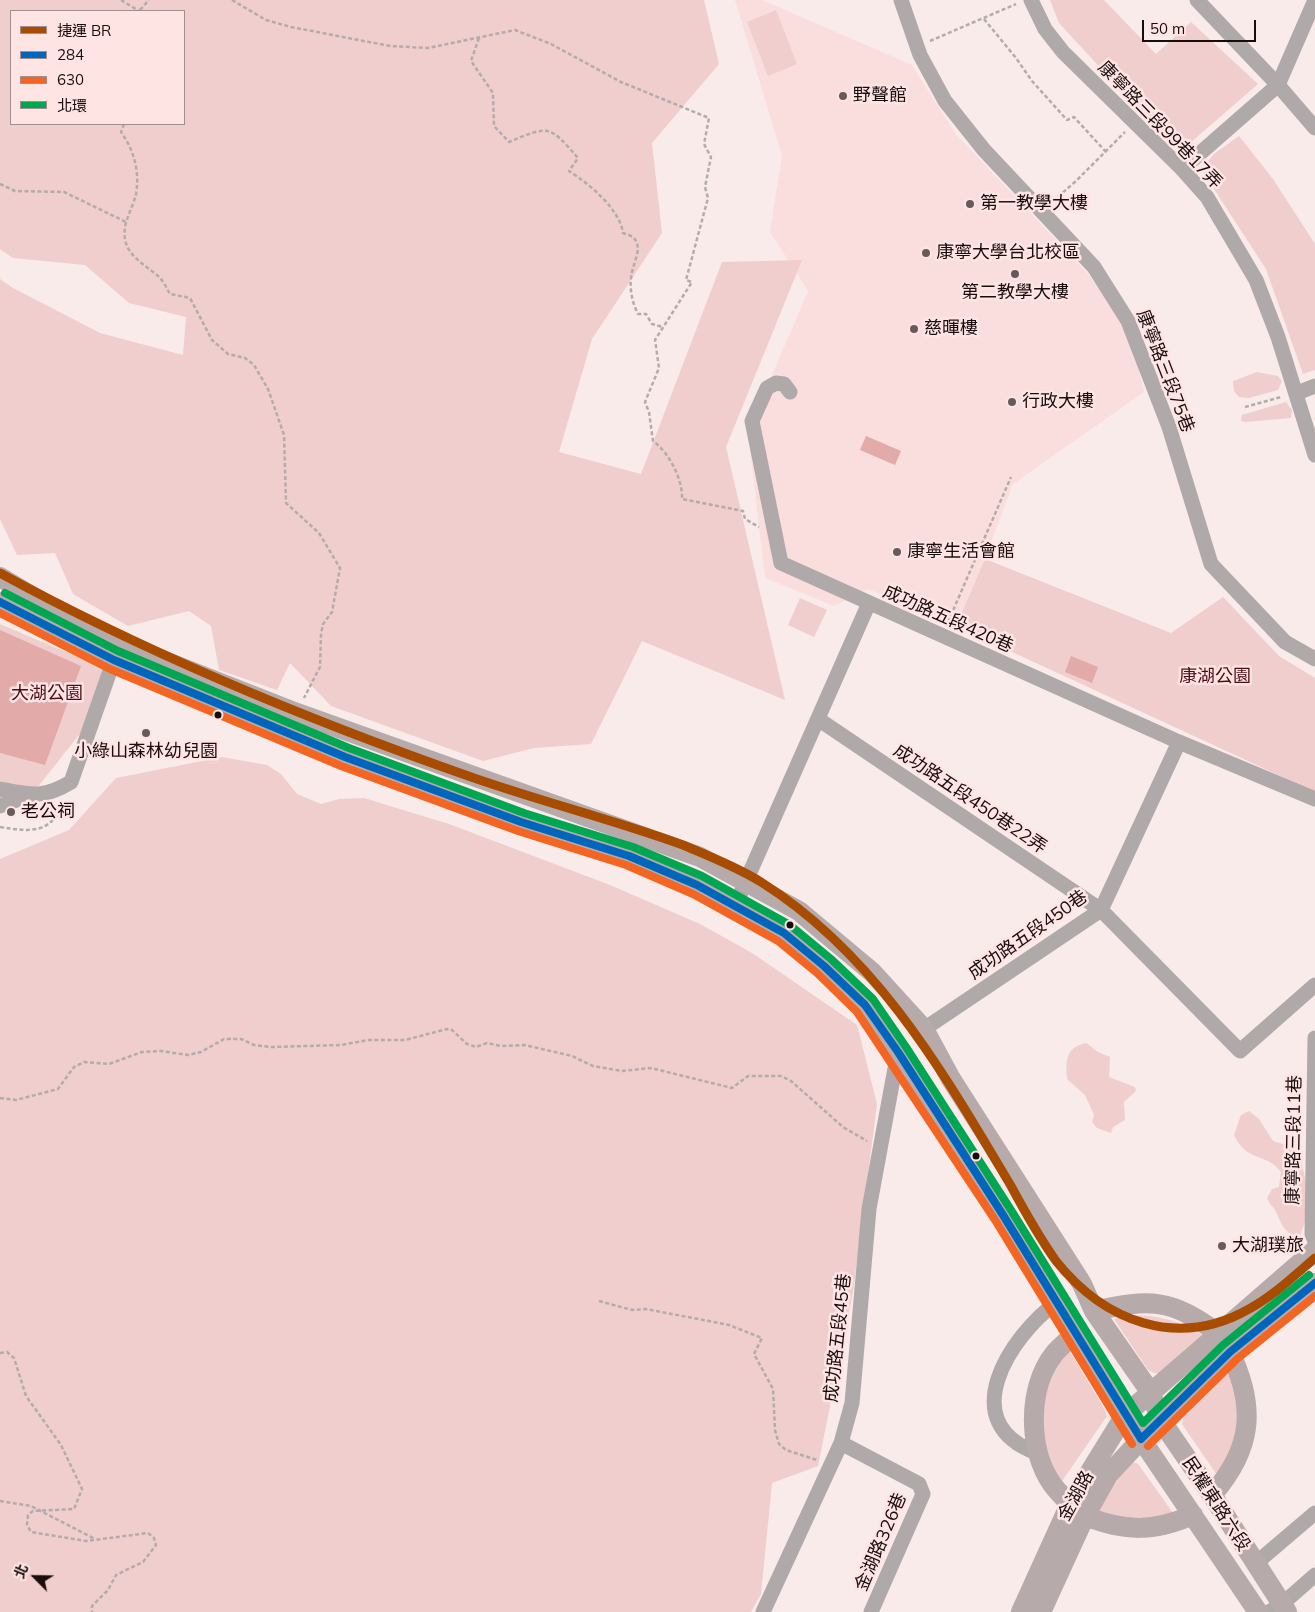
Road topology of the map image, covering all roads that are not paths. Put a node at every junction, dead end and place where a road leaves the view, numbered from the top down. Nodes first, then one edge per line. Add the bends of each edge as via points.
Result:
1 (901, 0) edge
2 (1032, 0) edge
3 (1197, 0) edge
4 (1315, 0) edge
5 (1278, 85) junction
6 (1315, 128) edge
7 (1182, 169) junction
8 (1315, 386) edge
9 (790, 392) dead end
10 (1297, 393) junction
11 (1315, 455) edge
12 (0, 577) edge
13 (0, 602) edge
14 (869, 603) junction
15 (117, 651) junction
16 (1315, 659) edge
17 (818, 719) junction
18 (1179, 742) junction
19 (0, 788) edge
20 (31, 795) junction
21 (1315, 799) edge
22 (0, 806) edge
23 (746, 881) junction
24 (735, 906) junction
25 (1101, 910) junction
26 (1315, 985) edge
27 (924, 1029) junction
28 (1315, 1038) edge
29 (898, 1052) junction
30 (1315, 1241) edge
31 (1315, 1250) edge
32 (1315, 1283) edge
33 (1057, 1302) junction
34 (1094, 1311) junction
35 (1076, 1333) junction
36 (1219, 1334) junction
37 (1230, 1352) junction
38 (1151, 1393) junction
39 (1125, 1415) junction
40 (1160, 1419) junction
41 (1141, 1438) junction
42 (841, 1443) junction
43 (1037, 1453) junction
44 (1212, 1494) junction
45 (1078, 1510) junction
46 (1315, 1513) edge
47 (1194, 1515) junction
48 (1255, 1564) junction
49 (1315, 1575) edge
50 (1279, 1610) edge
51 (763, 1612) edge
52 (871, 1612) edge
53 (1021, 1612) edge
54 (1041, 1612) edge
55 (1258, 1612) edge

1 - 16 street, 康寧路三段75巷 via 920,55 945,101 984,150 1094,268 1128,321 1169,427 1211,564 1285,642
2 - 7 street, 康寧路三段99巷17弄 via 1045,29 1063,52
3 - 5 street
4 - 5 street
5 - 6 street
5 - 7 street
7 - 10 street, 康寧路三段99巷17弄 via 1207,197 1256,280
8 - 10 street
9 - 14 street via 784,384 767,388 752,421 781,563
10 - 11 street, 康寧路三段99巷17弄
12 - 15 main road
13 - 15 main road
14 - 17 street, 成功路五段420巷
14 - 18 street, 成功路五段420巷
15 - 20 street via 71,782 54,793
15 - 23 main road, 民權東路六段 via 700,857
15 - 24 main road, 民權東路六段 via 344,757 521,822 629,856 697,885
17 - 23 street, 成功路五段420巷
17 - 25 street, 成功路五段450巷22弄
18 - 21 street, 成功路五段420巷
18 - 25 street, 成功路五段450巷
19 - 20 street
20 - 22 street
23 - 24 street, 成功路五段420巷
23 - 27 main road, 民權東路六段 via 799,911 872,972
24 - 29 main road, 民權東路六段 via 784,934 824,966 865,1006
25 - 26 street, 成功路五段450巷22弄 via 1240,1051
25 - 27 street, 成功路五段450巷
27 - 34 main road, 民權東路六段 via 951,1079 1077,1276
28 - 30 street, 康寧路三段11巷 via 1311,1172 1312,1234
29 - 33 main road, 民權東路六段
29 - 42 street, 成功路五段45巷 via 869,1209 852,1403
31 - 36 main road, 金湖路
32 - 37 main road, 金湖路
33 - 35 main road, 民權東路六段
33 - 43 street via 1021,1336 1007,1357 995,1390 996,1418 1002,1429 1016,1442
34 - 36 main road via 1131,1302 1163,1304 1193,1315
34 - 38 main road, 民權東路六段
35 - 39 main road, 民權東路六段
35 - 43 main road via 1053,1355 1038,1386 1033,1419
36 - 38 main road, 金湖路
37 - 40 main road, 金湖路
37 - 44 main road via 1243,1382 1247,1414 1242,1446 1229,1475
38 - 39 main road, 金湖路
38 - 40 main road, 民權東路六段
39 - 41 main road, 民權東路六段
39 - 45 main road, 金湖路
40 - 41 main road, 金湖路
40 - 44 main road, 民權東路六段
41 - 45 main road, 金湖路
41 - 47 main road, 民權東路六段
42 - 51 street, 成功路五段45巷
42 - 52 street, 金湖路326巷 via 919,1484 923,1494
43 - 45 main road via 1052,1483
44 - 48 main road, 民權東路六段
45 - 47 main road via 1110,1525 1139,1529 1169,1525
45 - 53 main road, 金湖路
45 - 54 main road, 金湖路
46 - 48 street
47 - 55 main road, 民權東路六段
48 - 50 main road, 民權東路六段
49 - 50 street

